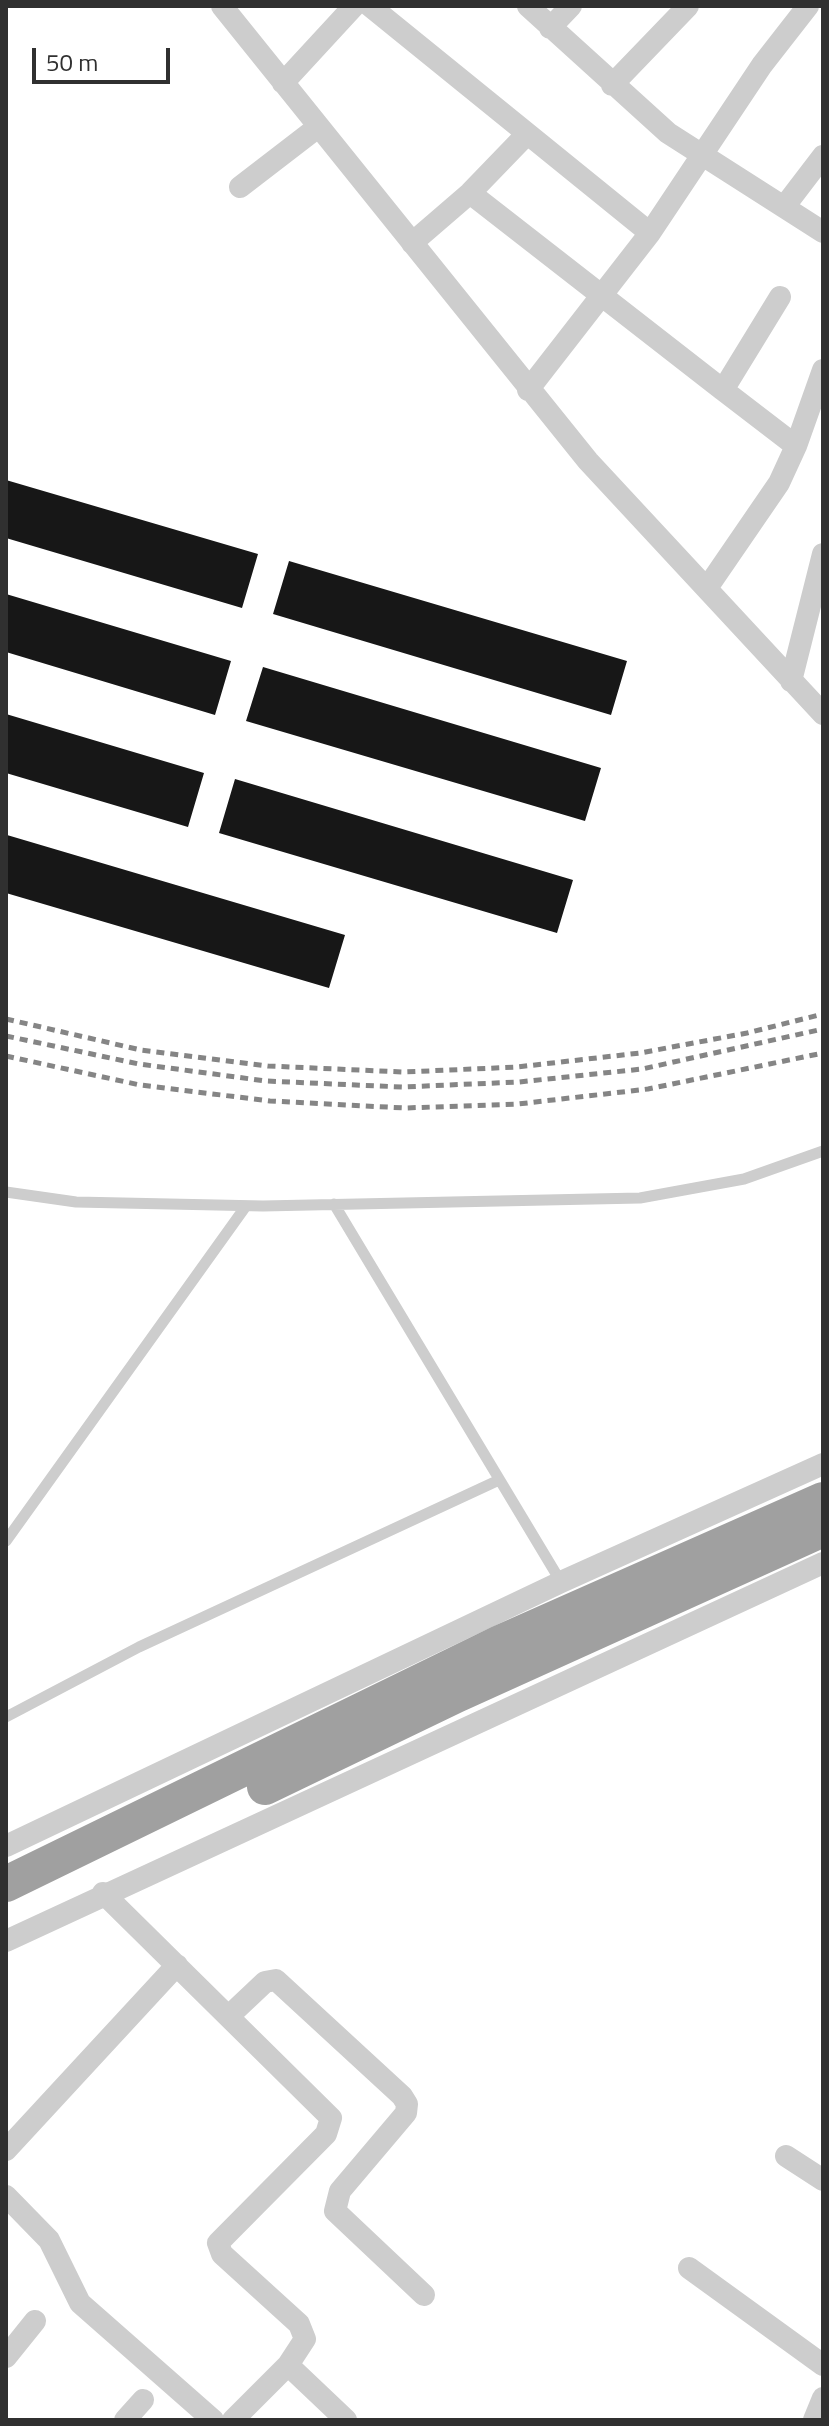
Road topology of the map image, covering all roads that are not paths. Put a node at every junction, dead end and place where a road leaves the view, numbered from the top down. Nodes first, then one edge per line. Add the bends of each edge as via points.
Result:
1 (222, 6) edge
2 (354, 6) edge
3 (370, 6) edge
4 (528, 6) edge
5 (571, 6) edge
6 (688, 6) edge
7 (808, 6) edge
8 (550, 28) junction
9 (283, 83) junction
10 (612, 85) junction
11 (318, 127) junction
12 (526, 135) junction
13 (823, 156) edge
14 (702, 157) junction
15 (240, 187) dead end
16 (470, 193) junction
17 (784, 207) junction
18 (823, 232) edge
19 (650, 233) junction
20 (412, 243) junction
21 (780, 297) dead end
22 (600, 298) junction
23 (823, 370) edge
24 (528, 390) junction
25 (723, 390) junction
26 (796, 446) junction
27 (823, 554) edge
28 (707, 588) junction
29 (791, 681) junction
30 (823, 714) edge
31 (823, 1151) edge
32 (6, 1192) edge
33 (334, 1204) junction
34 (246, 1206) junction
35 (823, 1464) edge
36 (499, 1480) junction
37 (823, 1500) edge
38 (823, 1529) edge
39 (6, 1541) edge
40 (823, 1563) edge
41 (561, 1582) junction
42 (6, 1717) edge
43 (6, 1846) edge
44 (6, 1884) edge
45 (103, 1893) junction
46 (6, 1909) edge
47 (6, 1941) edge
48 (177, 1965) junction
49 (230, 2015) junction
50 (6, 2150) edge
51 (786, 2156) dead end
52 (823, 2180) edge
53 (6, 2196) edge
54 (689, 2268) dead end
55 (424, 2295) dead end
56 (35, 2321) dead end
57 (6, 2357) edge
58 (288, 2365) junction
59 (823, 2365) edge
60 (823, 2398) edge
61 (143, 2400) dead end
62 (125, 2420) edge
63 (213, 2420) edge
64 (233, 2420) edge
65 (346, 2420) edge
66 (814, 2420) edge

1 - 9 street
2 - 9 street
3 - 12 street
4 - 8 street
5 - 8 street
6 - 10 street
7 - 14 street
8 - 10 street
9 - 11 street
10 - 14 street
11 - 15 street
11 - 20 street
12 - 16 street
12 - 19 street
13 - 17 street
14 - 17 street
14 - 19 street
16 - 20 street
16 - 22 street
17 - 18 street
19 - 22 street
20 - 24 street
21 - 25 street
22 - 24 street
22 - 25 street
23 - 26 street
24 - 28 street
25 - 26 street
26 - 28 street via 779,483
27 - 29 street
28 - 29 street
29 - 30 street
31 - 33 lane via 744,1179 640,1198
32 - 34 lane via 76,1202
33 - 34 lane
33 - 36 lane
34 - 39 lane
35 - 41 street
36 - 41 lane
36 - 42 lane via 139,1647
37 - 44 highway via 500,1643
38 - 46 highway via 458,1694
40 - 45 street
41 - 43 street
45 - 47 street
45 - 48 street
48 - 49 street
48 - 50 street
49 - 55 street via 265,1982 276,1980 402,2096 406,2113 340,2191 335,2211
49 - 58 street via 331,2118 326,2134 218,2243 222,2254 303,2331 300,2349
51 - 52 street
53 - 63 street via 49,2240 80,2303
54 - 59 street
56 - 57 street
58 - 64 street
58 - 65 street
60 - 66 street
61 - 62 street

